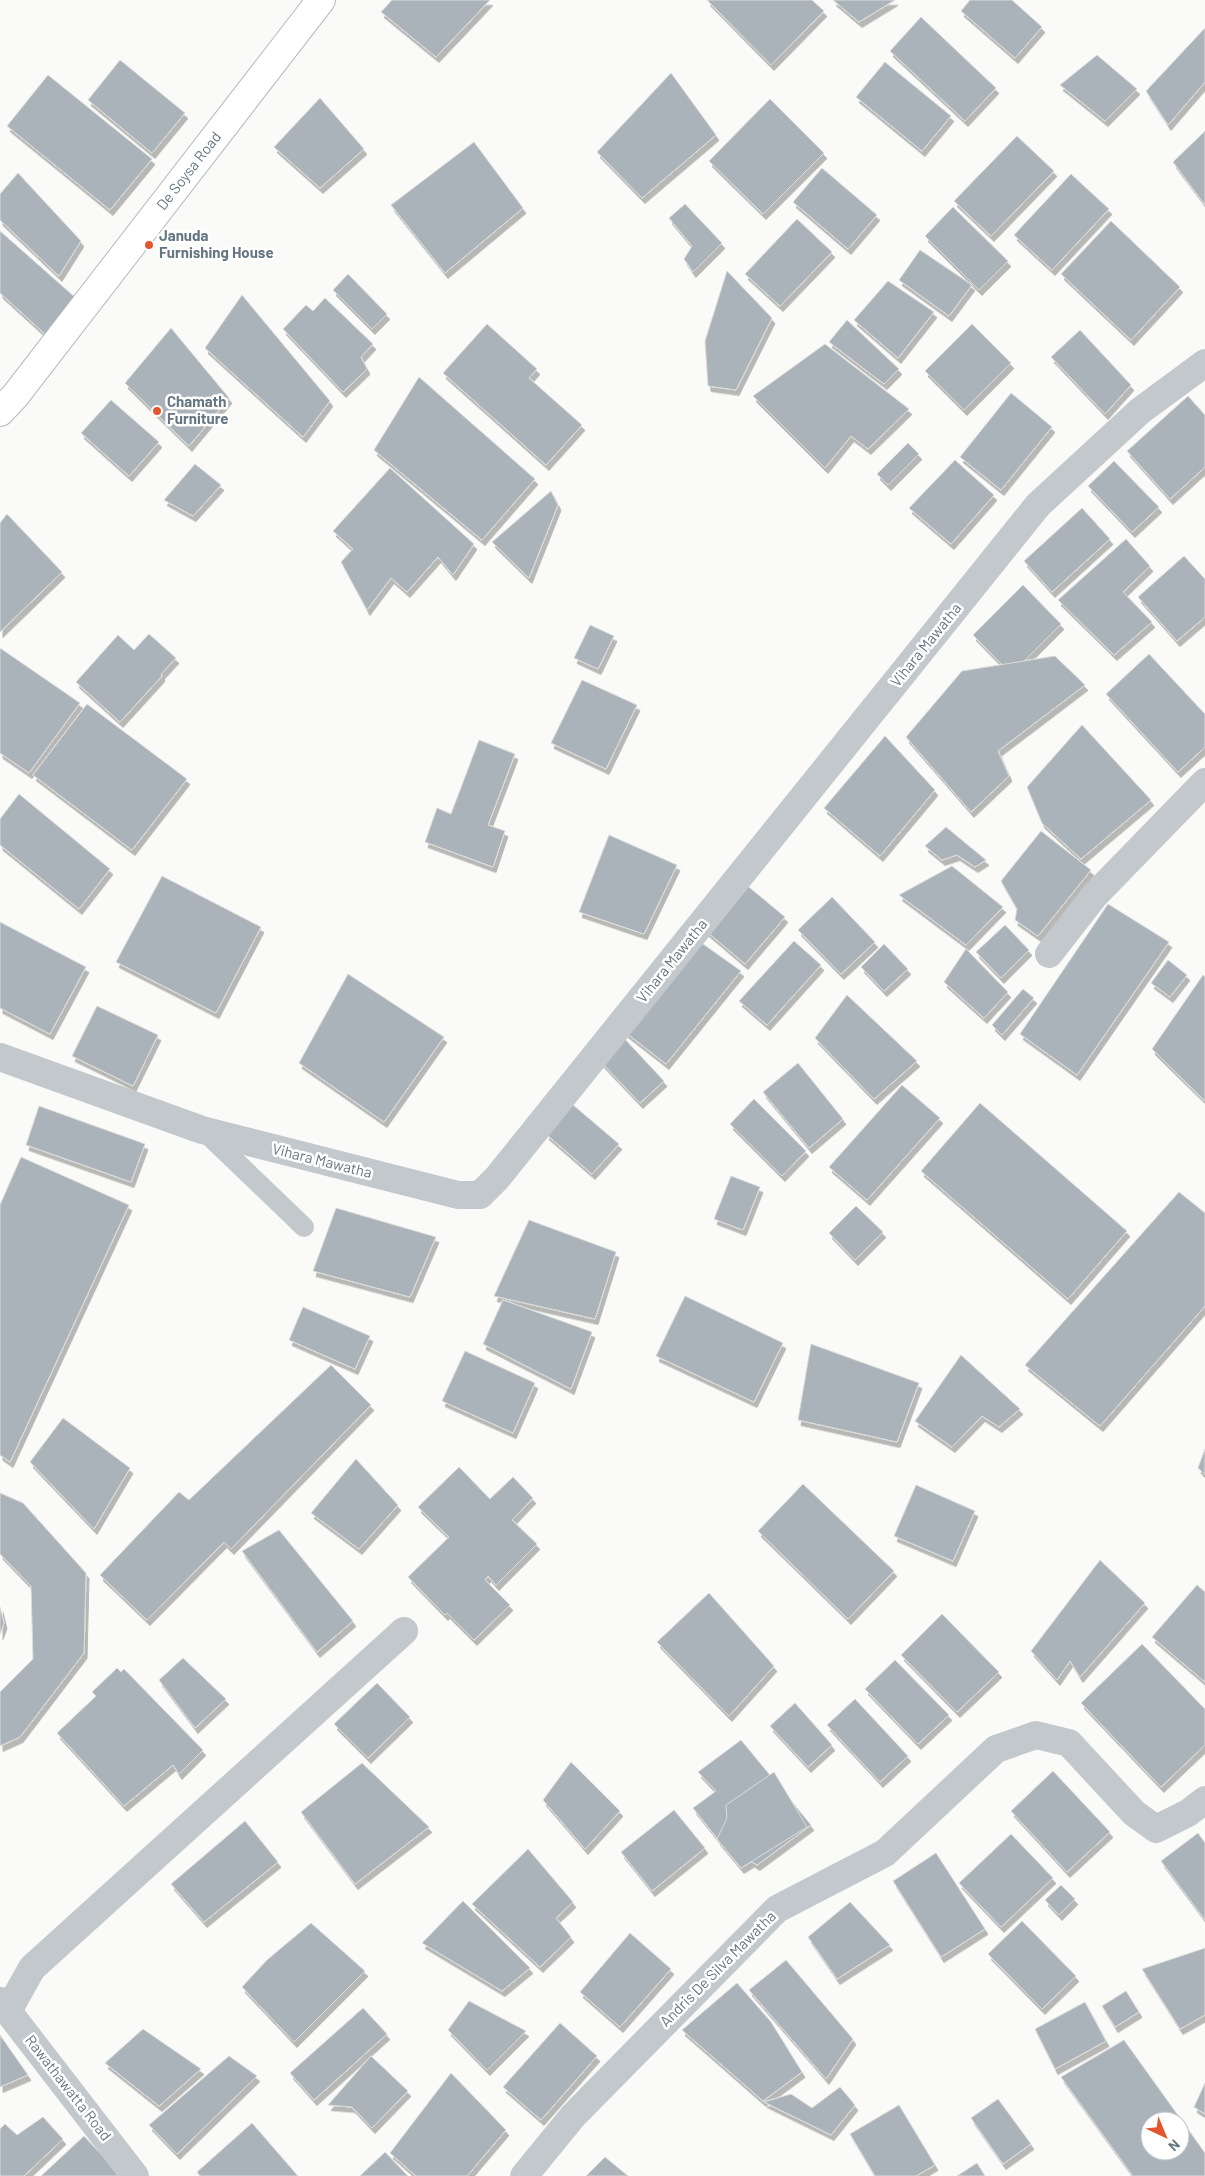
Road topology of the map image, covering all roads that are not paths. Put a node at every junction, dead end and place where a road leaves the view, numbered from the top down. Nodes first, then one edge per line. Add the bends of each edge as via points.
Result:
1 (321, 0) edge
2 (1205, 363) edge
3 (0, 412) edge
4 (1205, 782) edge
5 (1049, 954) dead end
6 (0, 1057) edge
7 (202, 1130) junction
8 (304, 1227) dead end
9 (404, 1630) dead end
10 (1205, 1800) edge
11 (4, 2006) edge
12 (136, 2176) edge
13 (524, 2176) edge

1 - 3 main road, De Soysa Road
2 - 7 street, Vihara Mawatha via 1140,411 1038,505 497,1178 480,1195 458,1195
4 - 5 street via 1095,895
6 - 7 street, Vihara Mawatha
7 - 8 lane
9 - 11 street via 32,1968
10 - 13 street, Andris De Silva Mawatha via 1188,1813 1156,1829 1134,1813 1069,1743 1036,1735 996,1749 885,1853 777,1909 573,2116
11 - 12 street, Rawathawatta Road

